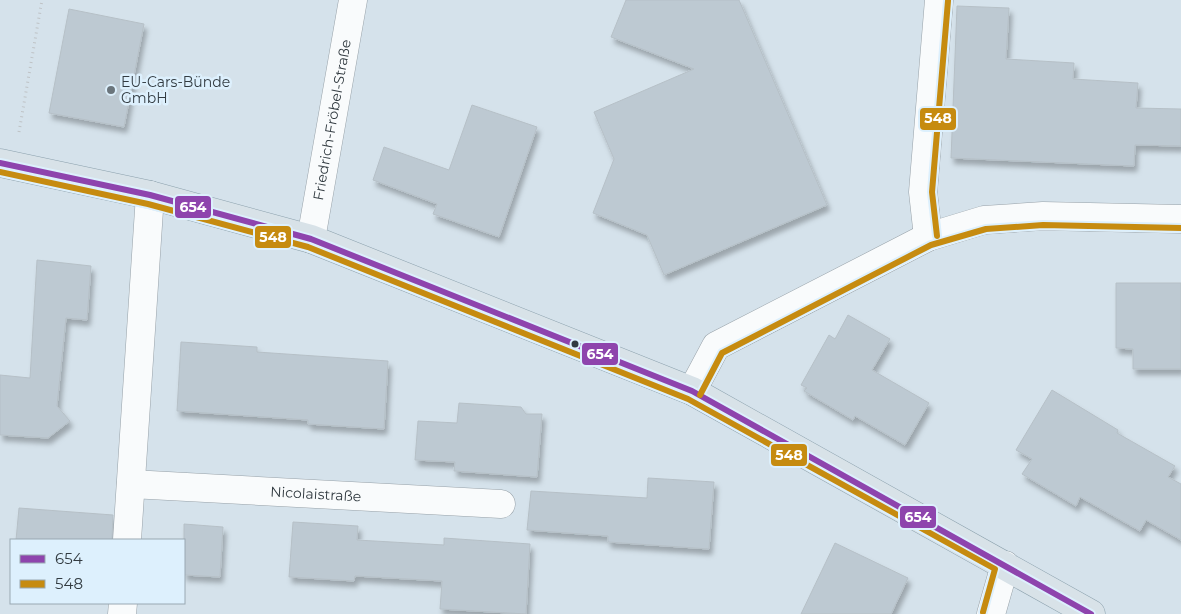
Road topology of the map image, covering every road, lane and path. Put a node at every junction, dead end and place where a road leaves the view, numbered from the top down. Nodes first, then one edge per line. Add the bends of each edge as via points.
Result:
1 (42, 0) edge
2 (353, 0) edge
3 (939, 0) edge
4 (7, 164) edge
5 (150, 194) junction
6 (1181, 219) edge
7 (928, 237) junction
8 (311, 239) junction
9 (692, 391) junction
10 (131, 484) junction
11 (501, 504) dead end
12 (127, 539) edge
13 (1005, 564) junction
14 (991, 614) edge
15 (1091, 614) edge

1 - 4 path
2 - 8 street, Friedrich-Fröbel-Straße
3 - 7 street via 924,192
4 - 5 main road
5 - 8 main road
5 - 10 street
6 - 7 street via 1043,216 993,219
7 - 9 street via 716,346
8 - 9 main road
9 - 13 main road
10 - 11 street, Nicolaistraße
10 - 12 street
13 - 14 street
13 - 15 main road

